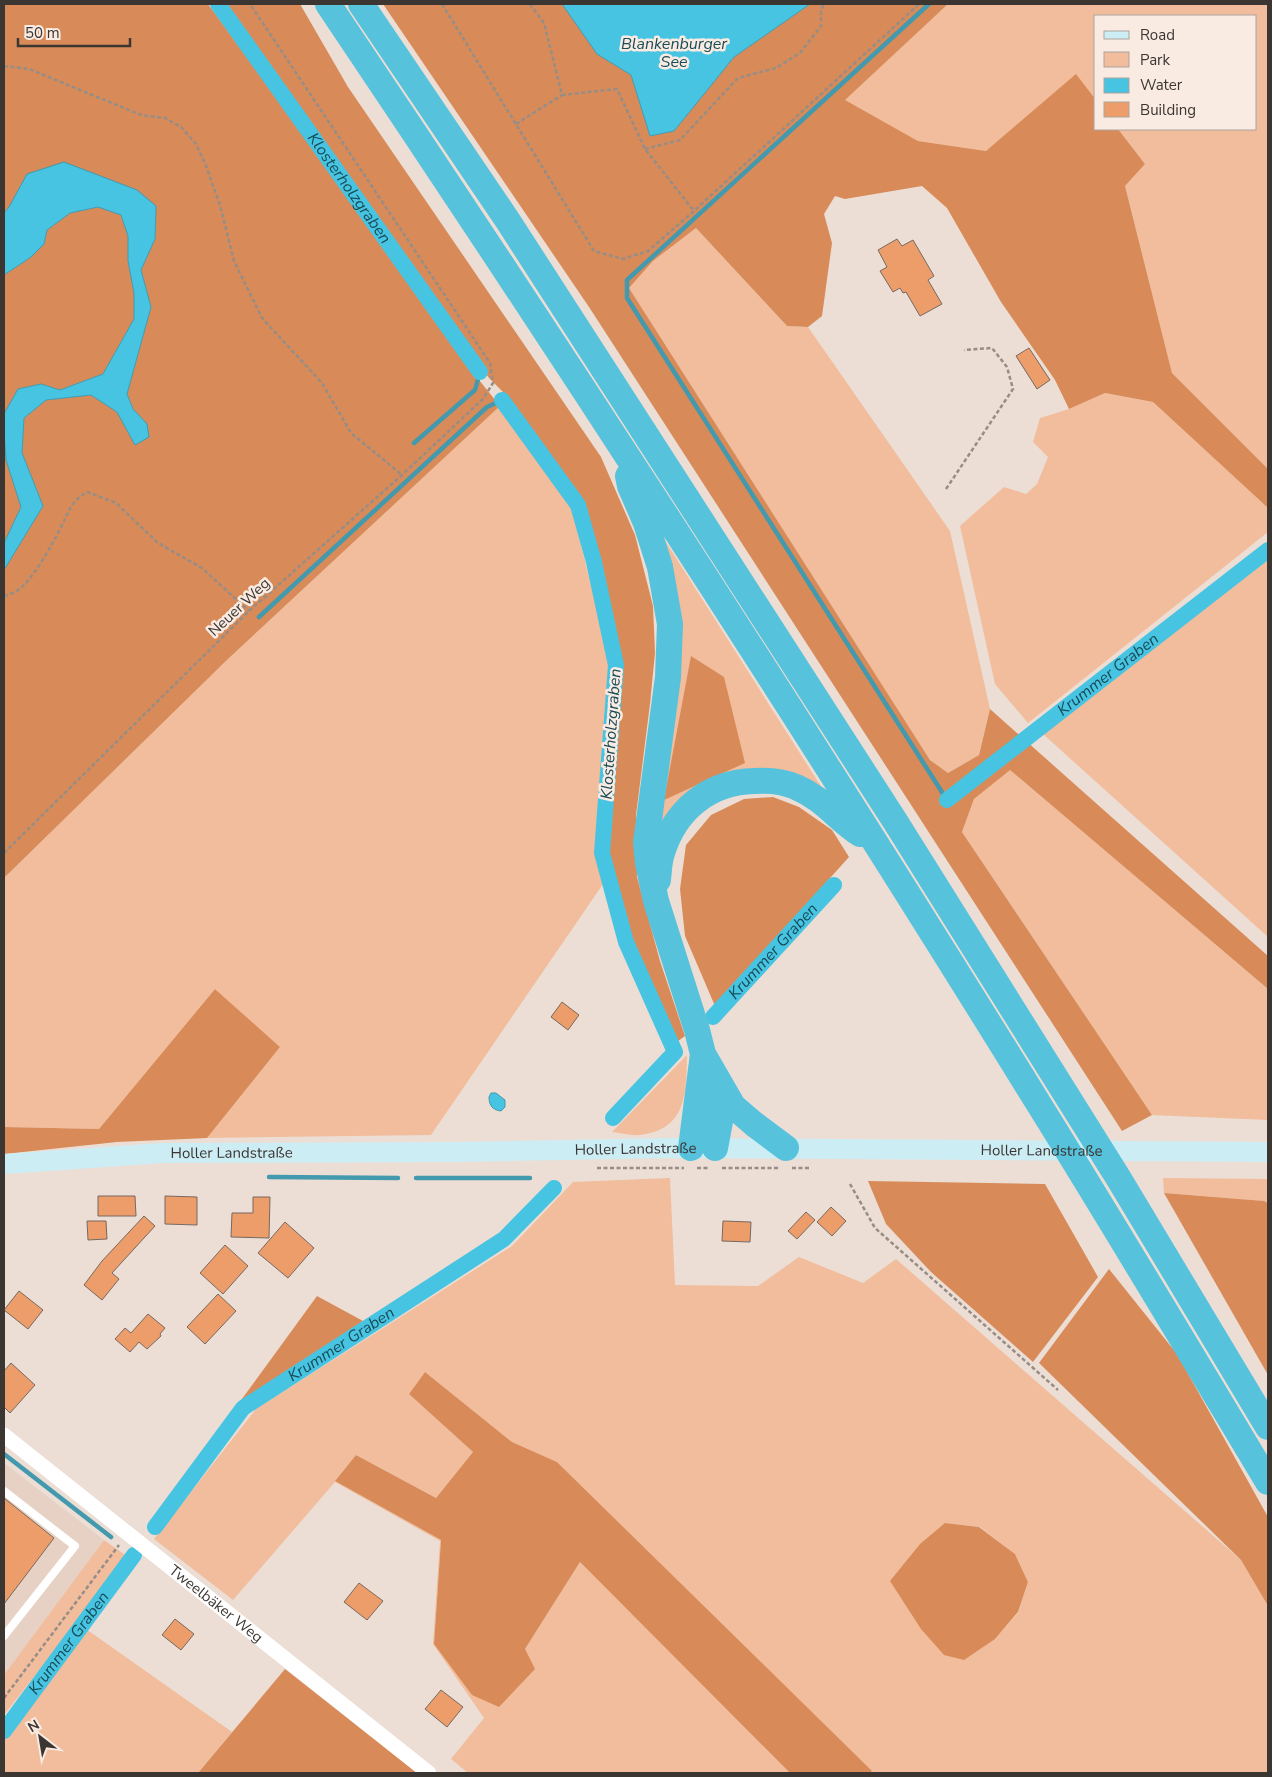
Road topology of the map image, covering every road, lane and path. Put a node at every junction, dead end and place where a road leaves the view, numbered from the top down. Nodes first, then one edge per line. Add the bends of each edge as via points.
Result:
1 (250, 4) edge
2 (328, 4) edge
3 (361, 4) edge
4 (442, 4) edge
5 (530, 4) edge
6 (824, 4) edge
7 (919, 4) edge
8 (4, 66) edge
9 (562, 94) junction
10 (516, 124) junction
11 (645, 149) junction
12 (694, 211) junction
13 (964, 350) dead end
14 (620, 444) junction
15 (402, 475) junction
16 (946, 489) dead end
17 (4, 596) edge
18 (249, 611) junction
19 (878, 847) junction
20 (4, 853) edge
21 (656, 900) junction
22 (703, 1054) junction
23 (718, 1082) junction
24 (703, 1148) junction
25 (786, 1148) junction
26 (1268, 1152) edge
27 (4, 1164) edge
28 (850, 1184) dead end
29 (1058, 1390) dead end
30 (1268, 1427) edge
31 (4, 1435) edge
32 (1268, 1482) edge
33 (4, 1491) edge
34 (128, 1534) junction
35 (4, 1636) edge
36 (4, 1698) edge
37 (429, 1773) edge

1 - 15 path, Neuer Weg via 490,363 493,382 483,399
2 - 14 highway
3 - 30 highway via 514,230 895,821 1120,1179
4 - 10 path
5 - 9 path via 544,23
6 - 11 path via 821,26 800,53 776,68 738,78 680,140
7 - 12 path
8 - 15 path via 29,69 141,115 164,118 181,127 196,144 206,166 234,261 262,318 322,382 351,433
9 - 10 path
9 - 11 path via 616,89
10 - 12 path via 594,251 623,259 648,251
11 - 12 path
13 - 16 path via 992,348 1007,367 1013,389
14 - 19 highway
14 - 21 highway via 630,486 660,567 670,624 668,677 646,843
15 - 18 path, Neuer Weg
17 - 18 path via 19,590 32,576 76,499 87,492 116,503 158,544 202,568
18 - 20 path, Neuer Weg
19 - 21 highway via 851,828 826,804 794,786 761,780 722,785 691,805 676,823 661,855
19 - 32 highway via 1041,1106
21 - 22 highway
22 - 23 highway
22 - 24 highway
23 - 24 highway via 721,1116
23 - 25 highway via 733,1106
24 - 25 main road, Holler Landstraße
24 - 27 main road, Holler Landstraße via 163,1153
25 - 26 main road, Holler Landstraße
28 - 29 path via 875,1228
31 - 34 street, Tweelbäker Weg
33 - 35 lane via 75,1546
34 - 36 path
34 - 37 street, Tweelbäker Weg

